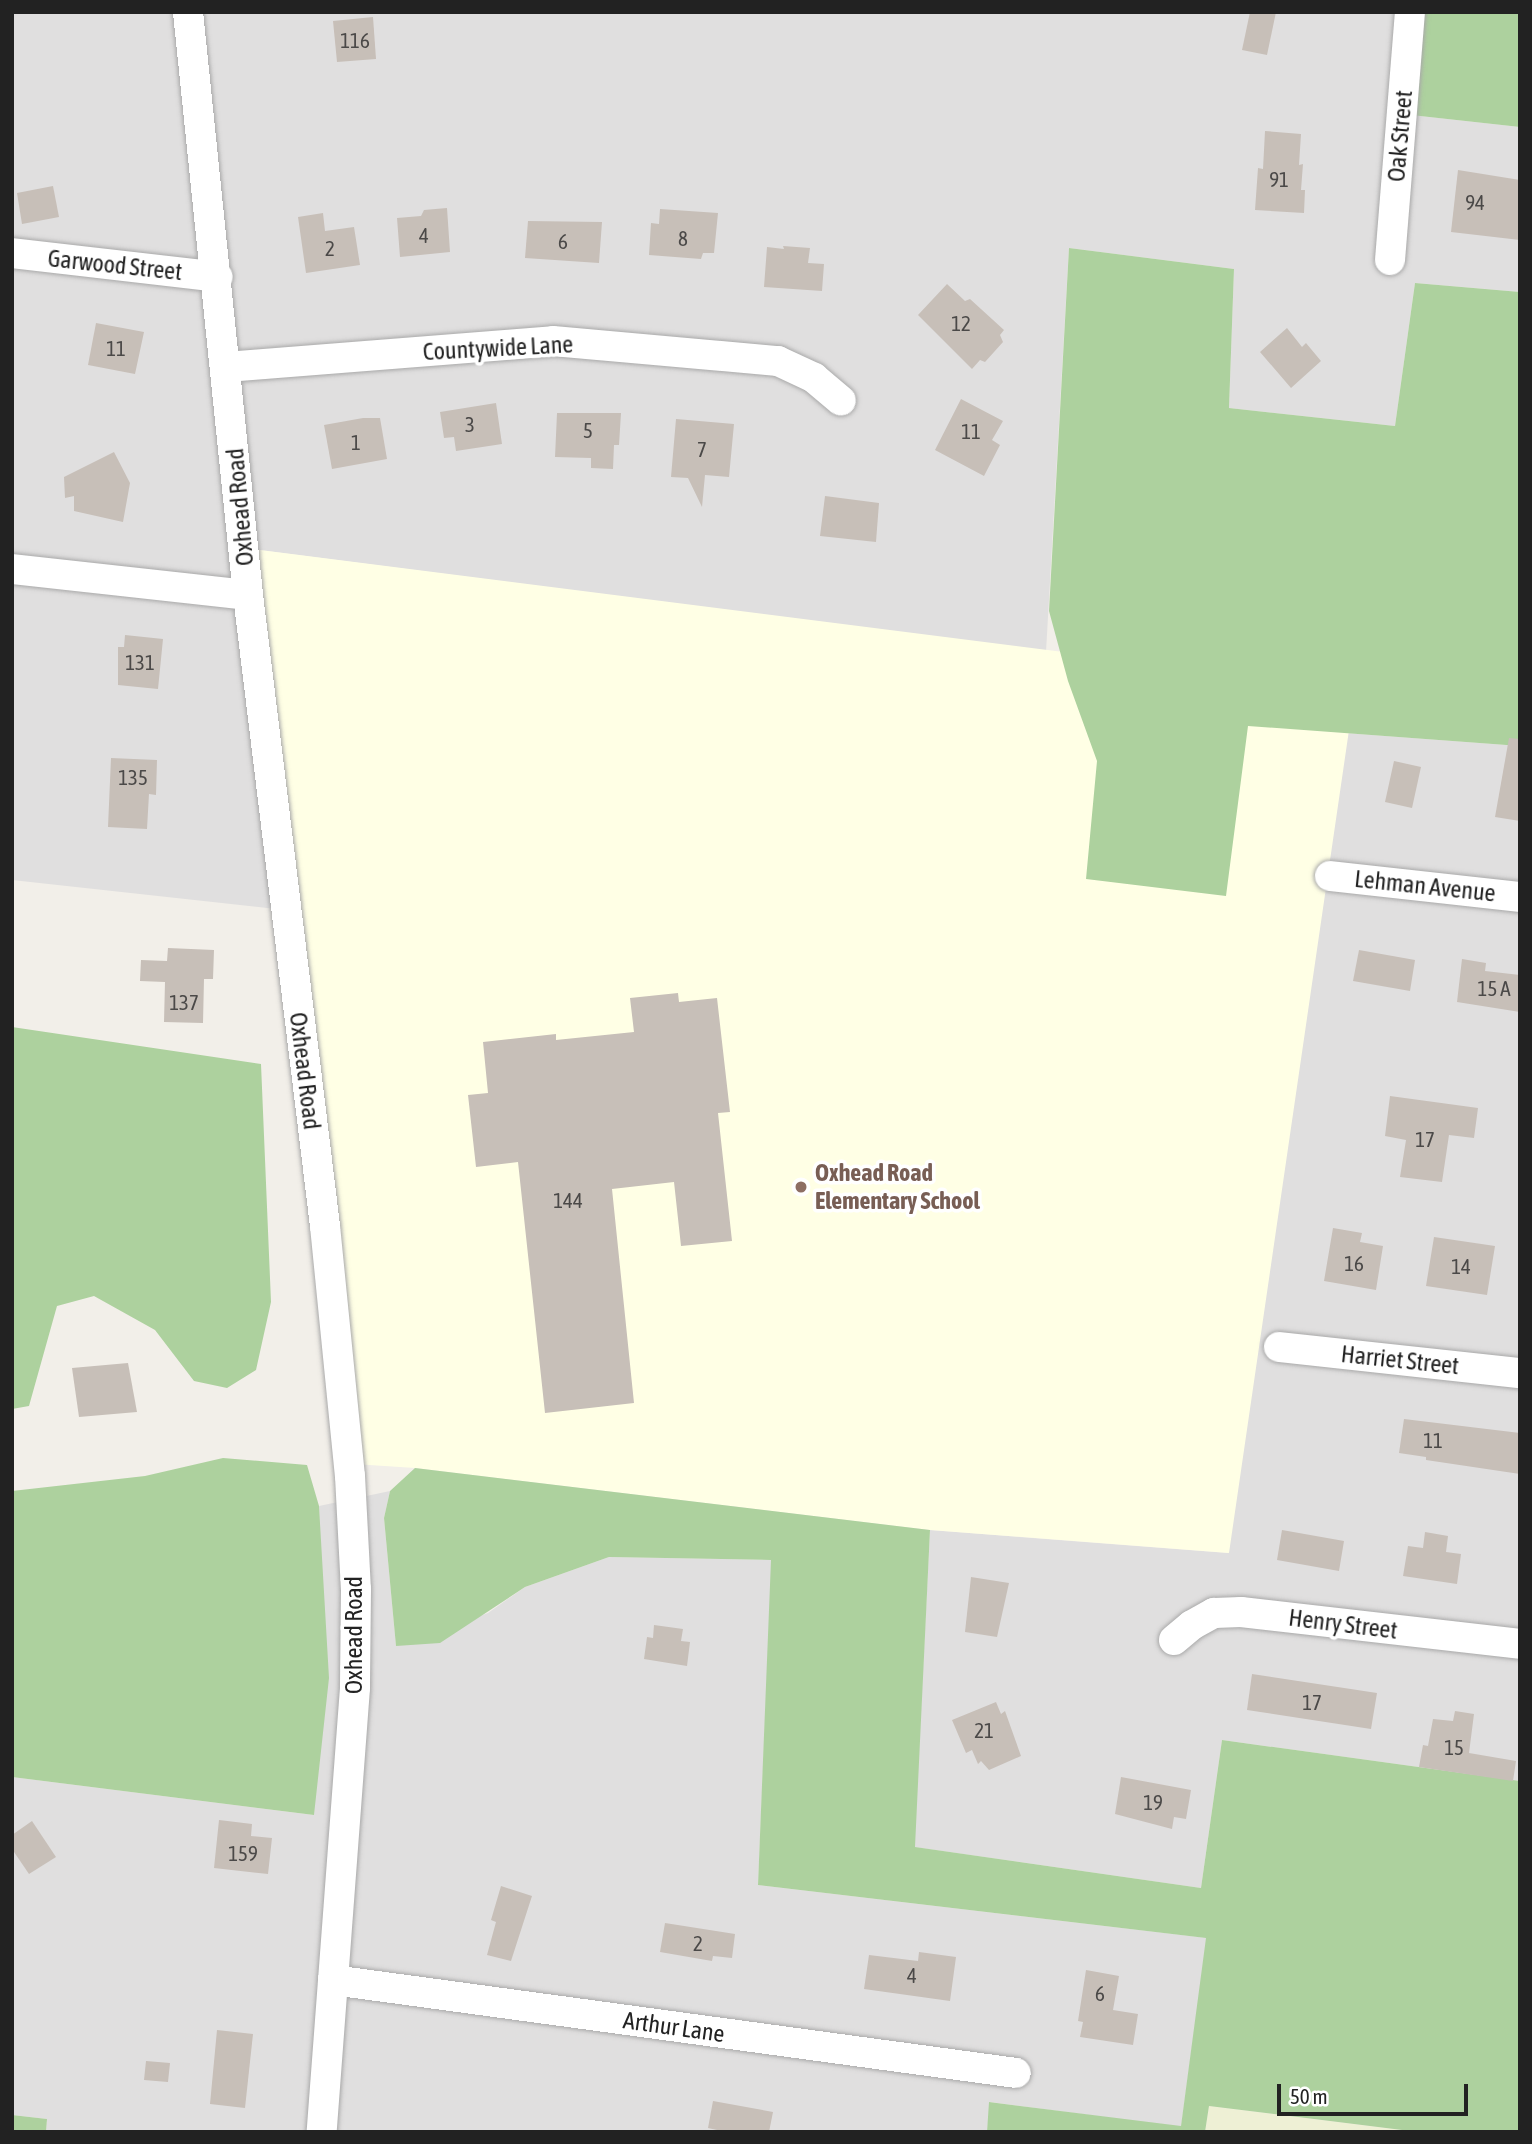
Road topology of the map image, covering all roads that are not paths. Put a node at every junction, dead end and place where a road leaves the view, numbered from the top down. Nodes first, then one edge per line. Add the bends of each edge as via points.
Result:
1 (188, 12) edge
2 (1410, 12) edge
3 (12, 253) edge
4 (1390, 260) dead end
5 (218, 277) junction
6 (226, 368) junction
7 (841, 401) dead end
8 (12, 569) edge
9 (248, 595) junction
10 (1330, 876) dead end
11 (1520, 897) edge
12 (1279, 1347) dead end
13 (1520, 1373) edge
14 (1174, 1640) dead end
15 (1520, 1644) edge
16 (333, 1980) junction
17 (1016, 2073) dead end
18 (322, 2132) edge

1 - 5 street, Oxhead Road
2 - 4 street, Oak Street
3 - 5 street, Garwood Street
5 - 6 street, Oxhead Road
6 - 7 street, Countywide Lane via 553,341 778,361 814,379
6 - 9 street, Oxhead Road
8 - 9 street
9 - 16 street, Oxhead Road via 325,1226 356,1590 355,1688
10 - 11 street, Lehman Avenue
12 - 13 street, Harriet Street
14 - 15 street, Henry Street via 1214,1613 1241,1612
16 - 17 street, Arthur Lane
16 - 18 street, Oxhead Road

